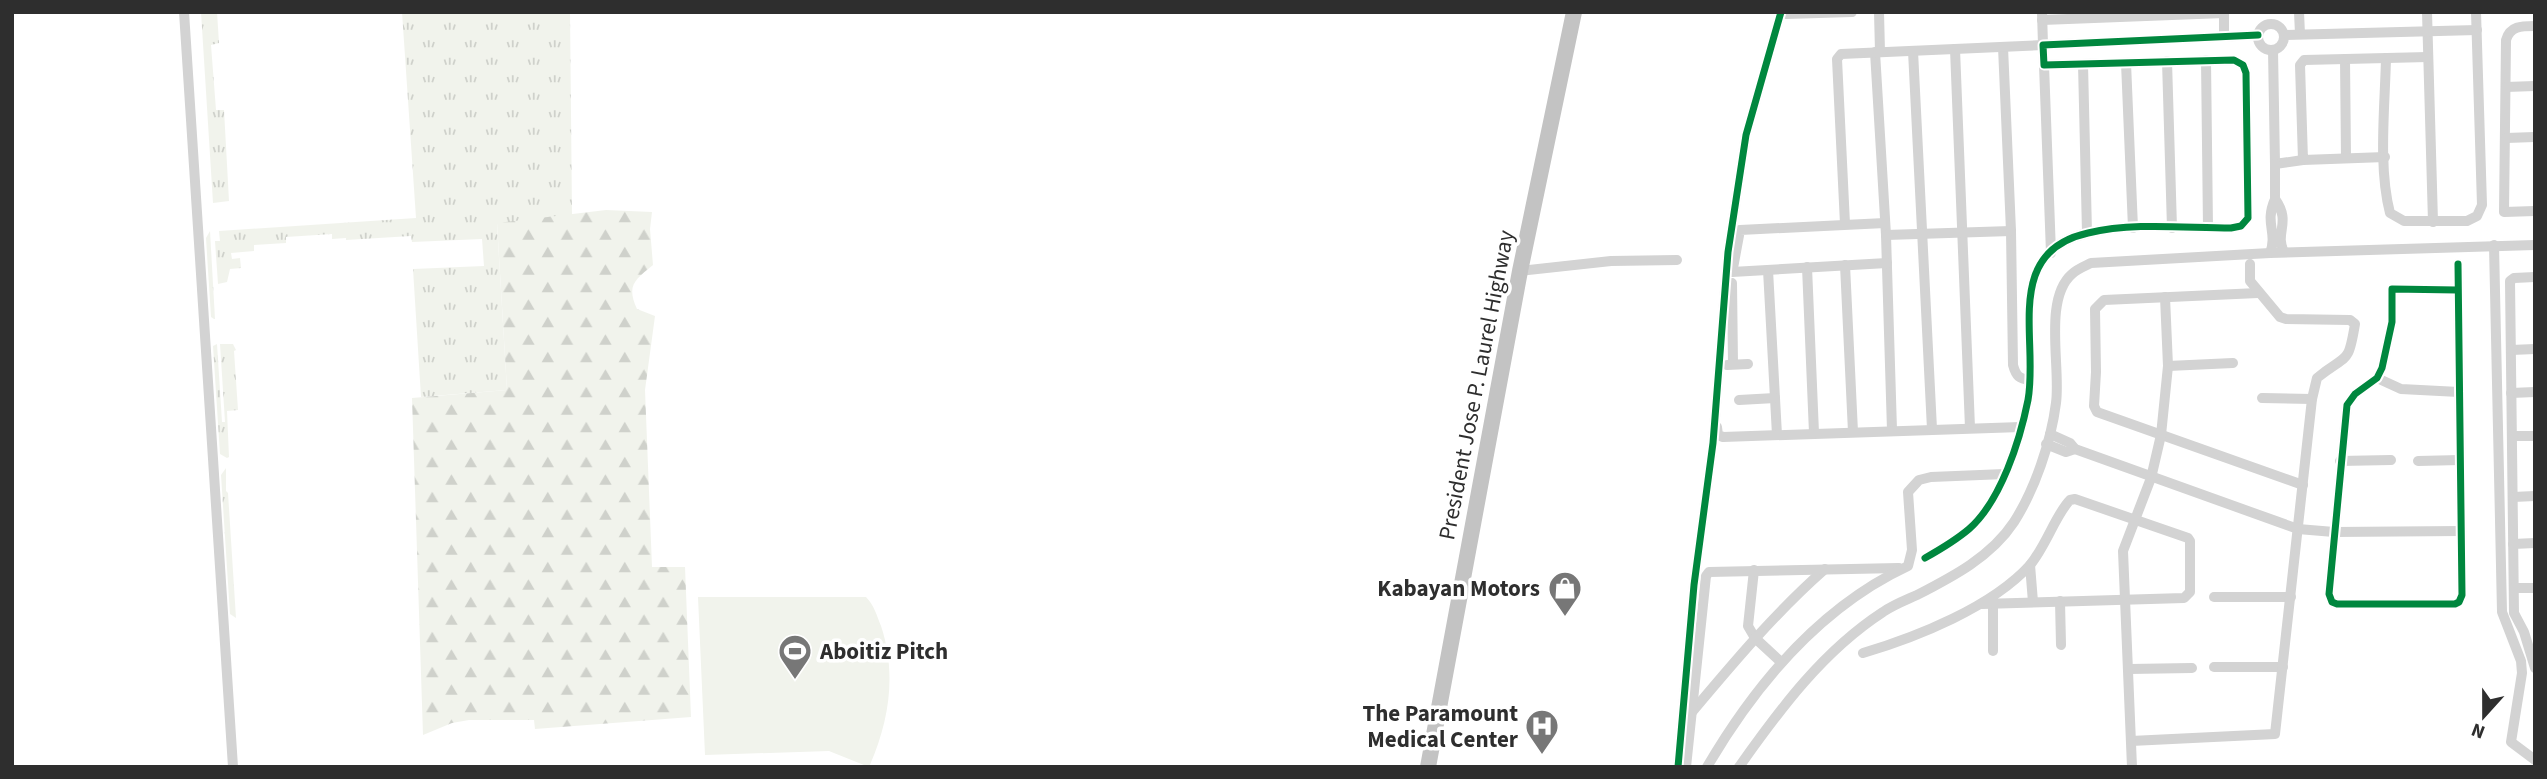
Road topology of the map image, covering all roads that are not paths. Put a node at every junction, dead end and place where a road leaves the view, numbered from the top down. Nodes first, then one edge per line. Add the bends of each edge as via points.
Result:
1 (184, 12) edge
2 (1574, 12) edge
3 (1852, 12) edge
4 (1879, 12) edge
5 (2299, 12) edge
6 (2427, 12) edge
7 (2476, 12) edge
8 (1783, 13) edge
9 (2185, 13) edge
10 (2224, 13) edge
11 (2042, 16) edge
12 (2535, 26) edge
13 (2477, 30) junction
14 (2428, 31) junction
15 (2300, 34) junction
16 (2258, 35) junction
17 (2284, 35) junction
18 (2224, 37) junction
19 (2043, 45) junction
20 (2003, 47) junction
21 (1955, 49) junction
22 (2273, 50) junction
23 (1913, 51) junction
24 (1878, 52) junction
25 (2428, 57) junction
26 (2386, 58) junction
27 (2345, 59) junction
28 (2206, 60) junction
29 (2167, 61) junction
30 (2126, 63) junction
31 (2083, 64) junction
32 (2044, 65) junction
33 (2535, 86) edge
34 (2506, 87) junction
35 (2535, 137) edge
36 (2506, 138) junction
37 (2385, 157) junction
38 (2346, 158) junction
39 (2303, 160) junction
40 (2275, 164) junction
41 (2275, 198) junction
42 (2535, 211) edge
43 (2433, 222) junction
44 (1885, 223) junction
45 (1844, 224) junction
46 (2133, 228) junction
47 (2172, 228) junction
48 (2208, 228) junction
49 (2011, 231) junction
50 (1961, 233) junction
51 (2087, 233) junction
52 (1923, 234) junction
53 (1886, 235) junction
54 (2494, 245) junction
55 (2535, 245) edge
56 (2284, 252) junction
57 (2270, 253) junction
58 (2051, 254) junction
59 (1677, 260) dead end
60 (1887, 262) junction
61 (2250, 264) dead end
62 (2458, 264) dead end
63 (1845, 265) junction
64 (1807, 267) junction
65 (1769, 270) junction
66 (1520, 271) junction
67 (1732, 272) junction
68 (2535, 277) edge
69 (2457, 290) junction
70 (2258, 293) junction
71 (2028, 298) junction
72 (2165, 298) junction
73 (2012, 299) junction
74 (2535, 349) edge
75 (2511, 350) junction
76 (2233, 363) dead end
77 (1748, 364) dead end
78 (2168, 366) junction
79 (2377, 378) junction
80 (2030, 380) junction
81 (2459, 391) junction
82 (2535, 392) edge
83 (2511, 393) junction
84 (1775, 398) junction
85 (2262, 398) dead end
86 (2312, 399) junction
87 (1739, 400) dead end
88 (1719, 411) dead end
89 (2021, 427) junction
90 (1970, 428) junction
91 (1932, 429) junction
92 (1892, 430) junction
93 (1853, 432) junction
94 (1814, 433) junction
95 (1777, 435) junction
96 (2161, 435) junction
97 (2512, 436) junction
98 (2535, 436) edge
99 (2048, 439) junction
100 (2391, 460) dead end
101 (2460, 460) junction
102 (2340, 461) junction
103 (2417, 461) dead end
104 (2005, 474) junction
105 (2151, 478) junction
106 (2303, 485) junction
107 (2513, 496) junction
108 (2535, 496) edge
109 (2136, 520) junction
110 (2298, 529) junction
111 (2461, 531) junction
112 (2333, 532) junction
113 (2535, 543) edge
114 (2513, 544) junction
115 (1925, 558) dead end
116 (2030, 565) junction
117 (1867, 568) junction
118 (1903, 568) junction
119 (1825, 569) junction
120 (1754, 570) junction
121 (1872, 583) junction
122 (2514, 588) junction
123 (2535, 588) edge
124 (2214, 597) dead end
125 (2291, 597) junction
126 (2126, 600) junction
127 (2060, 601) junction
128 (2033, 603) junction
129 (1987, 604) junction
130 (2529, 632) edge
131 (1755, 638) junction
132 (2061, 645) dead end
133 (1993, 651) dead end
134 (1863, 653) dead end
135 (1781, 662) junction
136 (2214, 667) dead end
137 (2283, 667) junction
138 (2192, 668) dead end
139 (2535, 668) edge
140 (2129, 669) junction
141 (1692, 712) junction
142 (2131, 741) junction
143 (2535, 760) edge
144 (233, 767) edge
145 (1428, 767) edge
146 (1678, 767) edge
147 (1686, 767) edge
148 (1707, 767) edge
149 (1739, 767) edge
150 (2132, 767) edge

1 - 144 street
2 - 66 highway, President Jose P. Laurel Highway
3 - 8 street
4 - 24 street
5 - 15 street
6 - 14 street
7 - 13 street
8 - 146 street via 1745,135 1728,253
9 - 10 street
9 - 11 street
10 - 18 street
11 - 19 street
12 - 34 street via 2508,32
13 - 14 street
13 - 43 street via 2482,205 2477,216 2467,221
14 - 15 street
14 - 25 street
15 - 17 street
16 - 17 street via 2269,24
16 - 18 street
16 - 22 street via 2262,46
17 - 22 street
18 - 19 street
19 - 20 street
19 - 32 street
20 - 21 street
20 - 49 street
21 - 23 street
21 - 50 street
22 - 40 street
23 - 24 street
23 - 52 street
24 - 44 street
24 - 45 street via 1841,54 1837,59
25 - 26 street
25 - 43 street
26 - 27 street
26 - 37 street
27 - 38 street
27 - 39 street via 2304,60 2300,65
28 - 29 street
28 - 48 street
28 - 48 street via 2234,60 2246,73 2249,211 2241,226
29 - 30 street
29 - 47 street
30 - 31 street
30 - 46 street
31 - 32 street
31 - 51 street
32 - 58 street
33 - 34 street
34 - 36 street
35 - 36 street
36 - 42 street via 2504,212
37 - 38 street
37 - 43 street via 2390,214 2404,221
38 - 39 street
39 - 40 street
40 - 41 street
41 - 56 street via 2284,218 2280,244
41 - 57 street via 2269,219
44 - 45 street
44 - 53 street
45 - 67 street via 1740,230
46 - 47 street
46 - 51 street
47 - 48 street
49 - 50 street
49 - 73 street
50 - 52 street
50 - 90 street
51 - 58 street via 2056,247
52 - 53 street
52 - 91 street
53 - 60 street
54 - 55 street
54 - 56 street
54 - 143 street via 2501,612 2522,673 2511,742
56 - 57 street
57 - 99 street via 2091,263 2072,274 2056,309 2057,399
58 - 71 street via 2032,282
59 - 66 street via 1611,261
60 - 63 street
60 - 92 street
61 - 70 street via 2250,281
62 - 69 street
63 - 64 street
63 - 93 street
64 - 65 street
64 - 94 street
65 - 67 street
65 - 84 street
66 - 145 highway, President Jose P. Laurel Highway
67 - 77 street via 1729,365
68 - 75 street via 2510,281
69 - 79 street via 2392,289 2388,349
69 - 81 street
70 - 72 street
70 - 86 street via 2286,319 2354,321 2350,354 2317,378
71 - 73 street
71 - 80 street
72 - 78 street
72 - 96 street via 2104,300 2095,309 2097,412
73 - 80 street via 2013,365 2016,375
74 - 75 street
75 - 83 street
76 - 78 street
78 - 96 street
79 - 81 street via 2401,389
79 - 102 street via 2347,405
80 - 89 street
81 - 101 street
82 - 83 street
83 - 97 street
84 - 87 street
84 - 95 street
85 - 86 street
86 - 106 street
88 - 95 street via 1718,435
89 - 90 street
89 - 104 street
90 - 91 street
91 - 92 street
92 - 93 street
93 - 94 street
94 - 95 street
96 - 105 street
96 - 106 street
97 - 98 street
97 - 107 street
99 - 105 street via 2070,443 2075,449
99 - 149 street via 2013,523 1989,550 1962,570 1884,611 1839,646 1775,715
100 - 102 street
101 - 103 street
101 - 111 street
102 - 112 street
104 - 115 street via 1971,527
104 - 118 street via 1931,478 1913,484 1908,492 1911,561
105 - 109 street
105 - 110 street
106 - 110 street
107 - 108 street
107 - 114 street
109 - 116 street via 2070,500
109 - 126 street via 2123,551
109 - 126 street via 2189,539 2190,592 2184,597
110 - 112 street
110 - 125 street
111 - 112 street
111 - 112 street via 2462,595 2455,604 2332,602
113 - 114 street
114 - 122 street
116 - 128 street
116 - 129 street
117 - 118 street
117 - 119 street
117 - 121 street
118 - 121 street
119 - 120 street
119 - 131 street
120 - 131 street via 1748,626
120 - 141 street via 1713,571 1706,576
121 - 135 street
122 - 123 street
122 - 130 street via 2514,613
124 - 125 street
125 - 137 street
126 - 127 street
126 - 140 street
127 - 128 street
127 - 132 street
128 - 129 street
129 - 133 street
129 - 134 street
130 - 139 street
131 - 135 street
131 - 141 street
135 - 148 street via 1731,725
136 - 137 street
137 - 142 street via 2275,734
138 - 140 street
140 - 142 street
141 - 147 street
142 - 150 street

